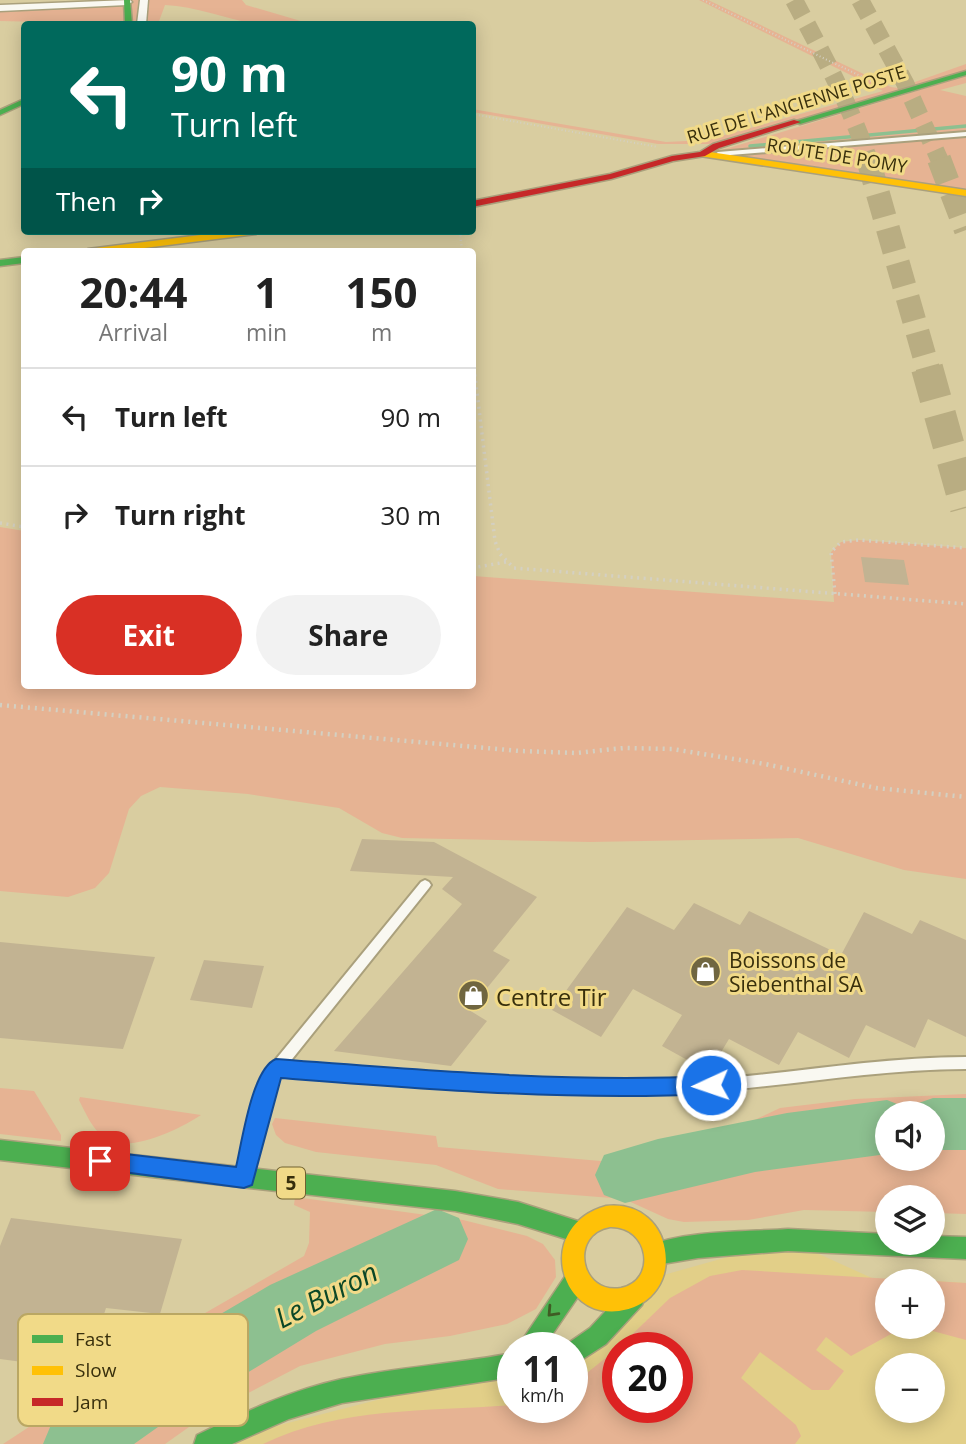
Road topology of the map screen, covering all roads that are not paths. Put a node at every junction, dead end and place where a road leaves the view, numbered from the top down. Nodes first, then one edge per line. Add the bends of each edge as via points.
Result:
1 (144, 0) edge
2 (127, 1) edge
3 (0, 8) edge
4 (129, 21) edge
5 (142, 21) edge
6 (966, 73) edge
7 (21, 102) edge
8 (0, 113) edge
9 (966, 134) edge
10 (706, 154) junction
11 (966, 194) edge
12 (476, 203) edge
13 (224, 235) edge
14 (120, 248) edge
15 (21, 260) edge
16 (0, 263) edge
17 (425, 885) dead end
18 (966, 1063) edge
19 (276, 1068) junction
20 (0, 1150) edge
21 (244, 1178) junction
22 (579, 1232) junction
23 (966, 1248) edge
24 (656, 1254) junction
25 (578, 1277) junction
26 (634, 1297) junction
27 (538, 1332) edge
28 (588, 1346) edge
29 (497, 1369) edge
30 (248, 1424) edge
31 (242, 1426) edge
32 (206, 1444) edge

1 - 5 street
2 - 3 street
2 - 4 street
6 - 10 street, RUE DE L'ANCIENNE POSTE via 716,146
7 - 8 street
9 - 10 lane
10 - 11 street, ROUTE DE POMY
10 - 12 street, RUE DE L'ANCIENNE POSTE
13 - 14 street
15 - 16 street
17 - 19 lane
18 - 19 lane via 647,1088 496,1085
19 - 21 lane via 268,1079
20 - 21 street, 5
21 - 22 street, 5 via 513,1210
22 - 24 street via 599,1218 627,1220 649,1238
22 - 25 street via 571,1254
23 - 24 street via 788,1240
24 - 26 street via 653,1278
25 - 26 street via 588,1290 603,1298
25 -> 27 street
26 - 28 street
29 - 30 street via 343,1391
31 - 32 street

